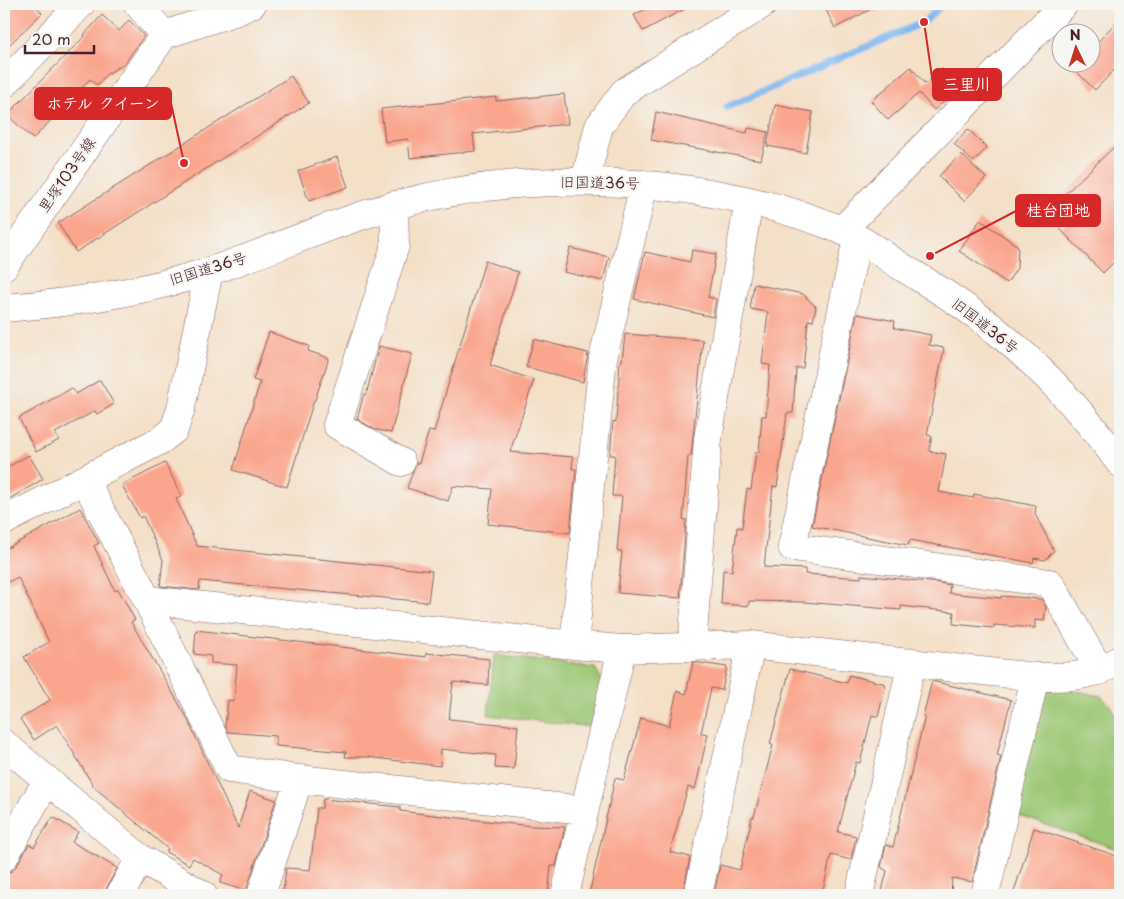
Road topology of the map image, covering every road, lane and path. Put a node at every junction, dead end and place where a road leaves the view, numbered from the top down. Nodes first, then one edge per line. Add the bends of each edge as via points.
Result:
1 (81, 4) edge
2 (138, 4) edge
3 (252, 4) edge
4 (763, 4) edge
5 (1064, 4) edge
6 (164, 36) junction
7 (4, 84) edge
8 (585, 181) junction
9 (644, 184) junction
10 (749, 201) junction
11 (394, 205) junction
12 (849, 235) junction
13 (4, 266) edge
14 (209, 271) junction
15 (4, 308) edge
16 (401, 462) dead end
17 (1120, 463) edge
18 (85, 480) junction
19 (4, 521) edge
20 (147, 600) junction
21 (574, 645) junction
22 (752, 645) junction
23 (692, 647) junction
24 (622, 649) junction
25 (912, 662) junction
26 (1114, 669) edge
27 (1035, 677) junction
28 (4, 744) edge
29 (299, 779) junction
30 (47, 780) junction
31 (584, 810) junction
32 (4, 857) edge
33 (140, 858) junction
34 (120, 895) edge
35 (202, 895) edge
36 (261, 895) edge
37 (565, 895) edge
38 (698, 895) edge
39 (859, 895) edge
40 (985, 895) edge

1 - 7 street
2 - 6 street
3 - 6 street
4 - 8 street via 624,92 599,126
5 - 12 street
6 - 13 street, 里塚103号線
8 - 9 street, 旧国道36号
8 - 11 street, 旧国道36号 via 505,184
9 - 10 street, 旧国道36号
9 - 21 street via 602,358
10 - 12 street, 旧国道36号
10 - 23 street via 708,439
11 - 14 street, 旧国道36号
11 - 16 street via 395,246 337,425
12 - 17 street, 旧国道36号 via 944,293 999,333 1062,391
12 - 26 street via 792,547 1050,583
14 - 15 street, 旧国道36号 via 127,292
14 - 18 street via 174,430
18 - 19 street
18 - 20 street
20 - 21 street
20 - 29 street via 229,769
21 - 24 street
22 - 23 street
22 - 25 street
22 - 38 street
23 - 24 street
24 - 31 street
25 - 27 street
25 - 39 street
26 - 27 street via 1075,677
27 - 40 street
28 - 30 street
29 - 31 street
29 - 36 street
30 - 32 street
30 - 33 street
31 - 37 street
33 - 34 street
33 - 35 street

